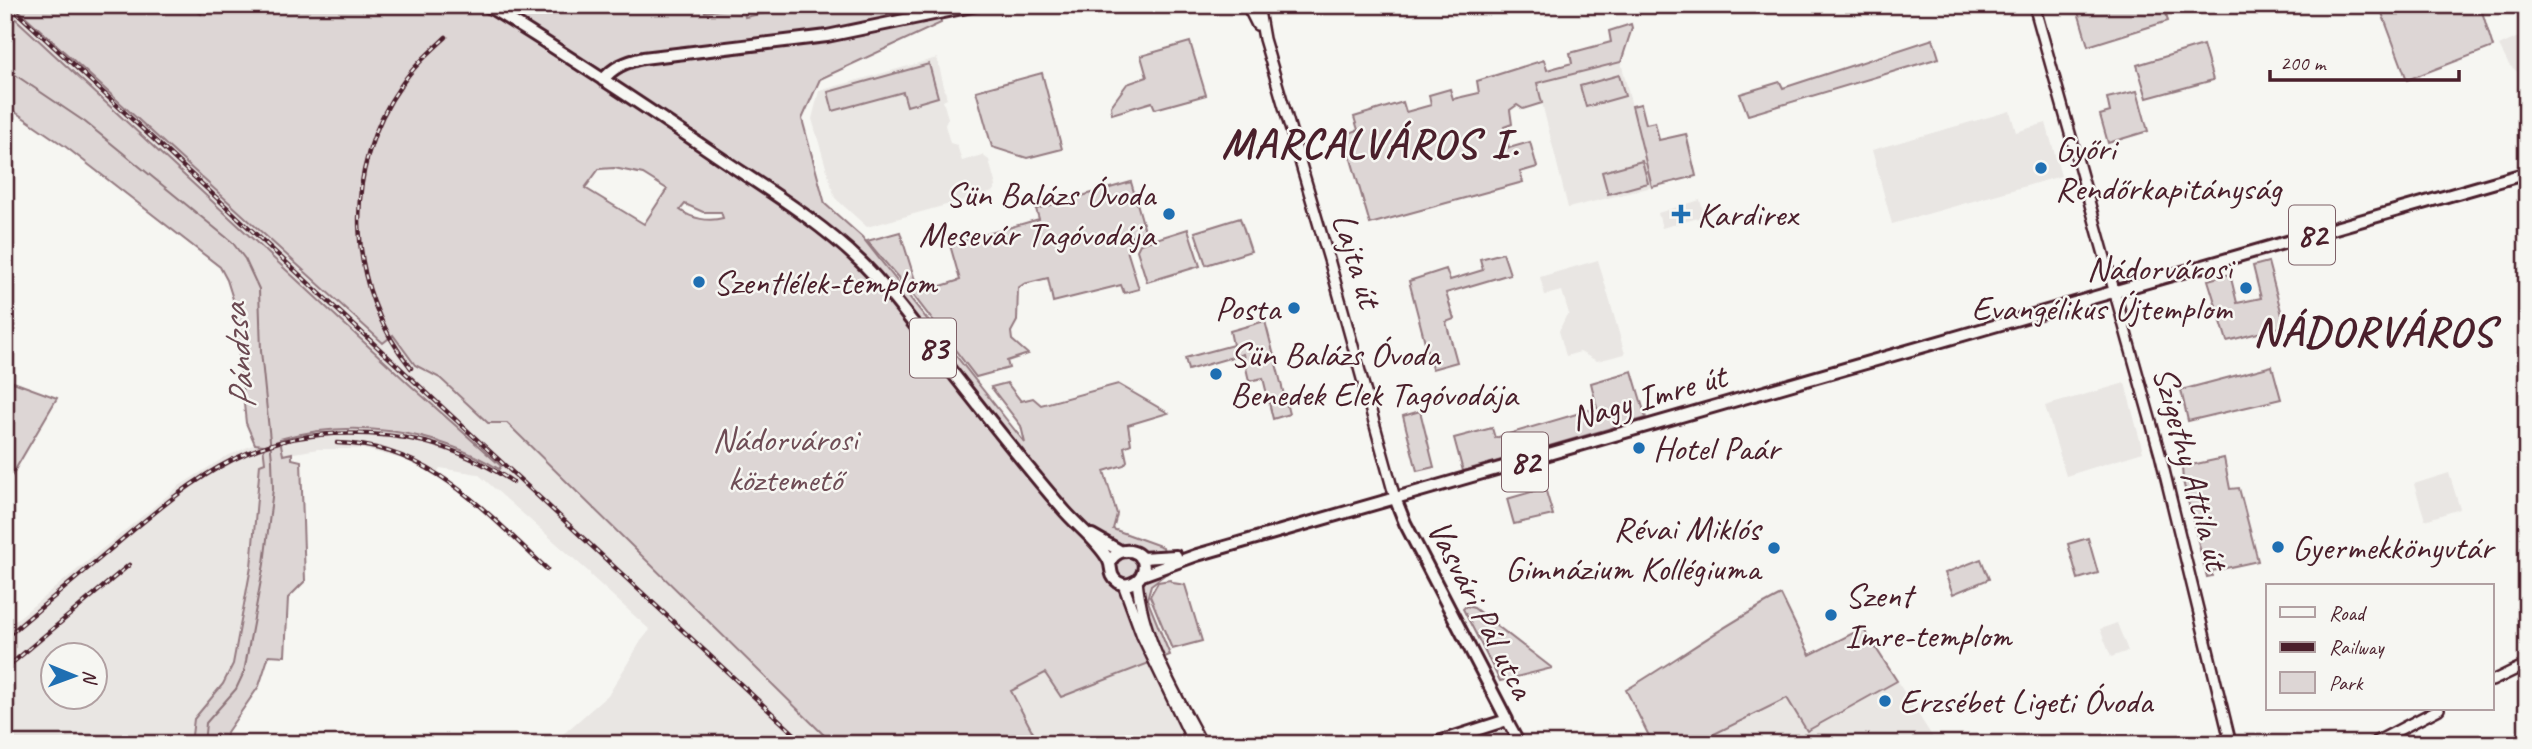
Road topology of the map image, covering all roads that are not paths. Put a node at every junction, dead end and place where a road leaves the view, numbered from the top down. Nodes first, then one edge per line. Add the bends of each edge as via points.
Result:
1 (486, 5) edge
2 (977, 5) edge
3 (1247, 5) edge
4 (1258, 5) edge
5 (2034, 5) edge
6 (1264, 39) junction
7 (603, 80) junction
8 (2527, 173) edge
9 (2114, 292) junction
10 (1395, 498) junction
11 (1080, 528) junction
12 (1120, 551) junction
13 (1197, 555) junction
14 (1142, 558) junction
15 (1110, 562) junction
16 (1139, 578) junction
17 (1123, 584) junction
18 (2527, 664) edge
19 (2494, 680) edge
20 (2437, 710) edge
21 (1507, 720) junction
22 (1194, 744) edge
23 (1202, 744) edge
24 (1432, 744) edge
25 (1520, 744) edge
26 (2231, 744) edge
27 (2372, 744) edge

1 - 7 main road, 83
2 - 7 main road via 827,36 643,58 624,63
3 - 6 street, Lajta út
4 - 6 street, Lajta út
5 - 9 street, Szigethy Attila út
6 - 10 street, Lajta út
7 - 11 main road, 83 via 772,192 863,264
8 - 9 main road, 82
9 - 10 main road, Nagy Imre út / 82
9 - 26 street, Szigethy Attila út via 2167,479
10 - 13 main road, Nagy Imre út / 83
10 - 21 main road, Vasvári Pál utca
11 - 12 main road, 83
11 - 15 main road, 83
12 - 14 main road, 83 via 1133,551
12 - 15 main road
13 - 14 main road, Nagy Imre út / 83
13 - 16 main road, Nagy Imre út / 83
14 - 16 main road
15 - 17 main road, 83 via 1111,575
16 - 17 main road, 83
16 - 23 street via 1140,612 1147,632
17 - 22 street via 1142,636
18 - 19 street
20 - 27 street
21 - 24 main road
21 - 25 street, Vasvári Pál utca

